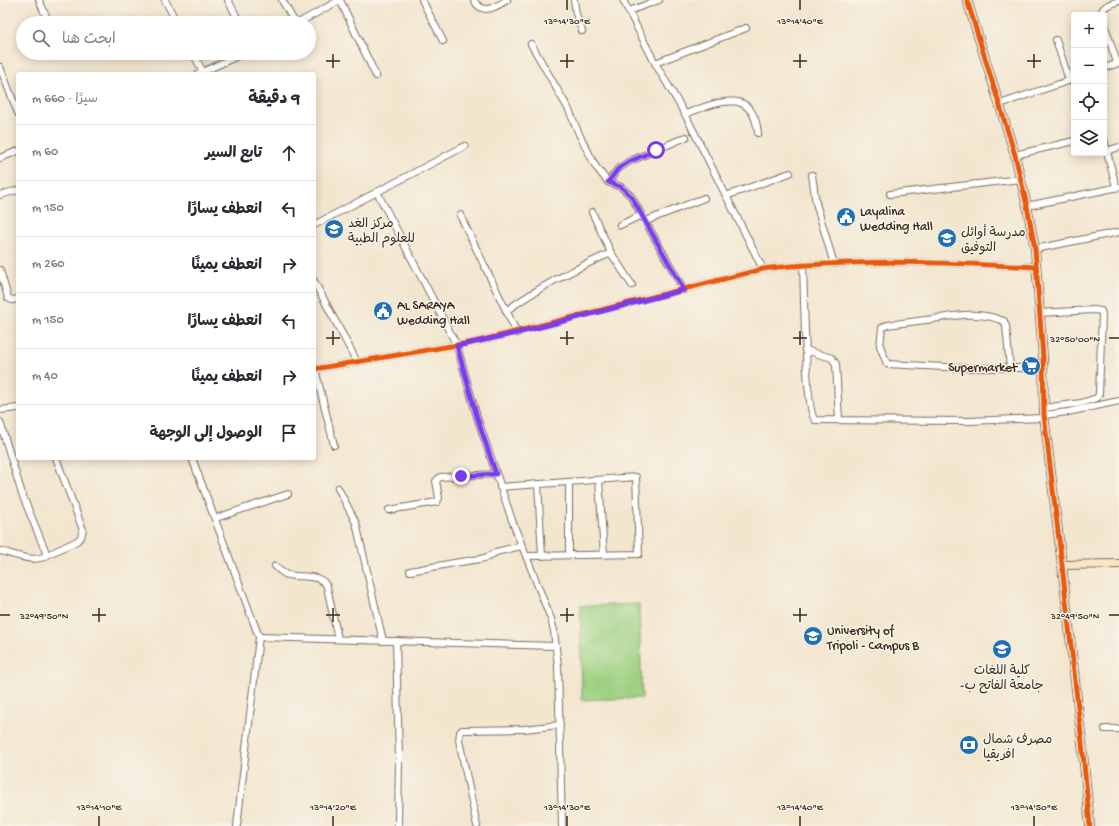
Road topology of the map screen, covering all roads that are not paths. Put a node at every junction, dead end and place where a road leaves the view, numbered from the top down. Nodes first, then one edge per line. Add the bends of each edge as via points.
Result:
1 (39, 0) edge
2 (165, 0) edge
3 (228, 0) edge
4 (282, 0) edge
5 (340, 0) edge
6 (422, 0) edge
7 (474, 0) edge
8 (507, 0) edge
9 (574, 0) edge
10 (623, 0) edge
11 (659, 0) edge
12 (966, 0) edge
13 (1119, 1) edge
14 (629, 11) junction
15 (1102, 12) edge
16 (45, 16) edge
17 (173, 16) edge
18 (236, 16) edge
19 (292, 16) edge
20 (309, 16) edge
21 (746, 28) dead end
22 (582, 31) dead end
23 (1107, 32) edge
24 (1056, 40) dead end
25 (443, 41) dead end
26 (531, 44) dead end
27 (196, 60) edge
28 (230, 60) edge
29 (655, 62) junction
30 (1118, 63) edge
31 (0, 67) edge
32 (1107, 67) edge
33 (201, 72) edge
34 (206, 72) edge
35 (376, 76) dead end
36 (1071, 78) edge
37 (1071, 80) edge
38 (16, 100) edge
39 (1000, 104) junction
40 (685, 114) junction
41 (758, 133) dead end
42 (686, 137) dead end
43 (1071, 142) edge
44 (464, 146) dead end
45 (1119, 147) edge
46 (1107, 151) joint
47 (16, 153) edge
48 (1015, 155) junction
49 (0, 158) edge
50 (790, 173) dead end
51 (812, 175) dead end
52 (1021, 179) junction
53 (608, 182) junction
54 (1118, 187) edge
55 (16, 191) edge
56 (377, 192) junction
57 (890, 194) dead end
58 (0, 195) edge
59 (726, 196) junction
60 (704, 198) dead end
61 (1027, 206) junction
62 (592, 212) dead end
63 (460, 215) dead end
64 (642, 215) junction
65 (646, 221) junction
66 (316, 224) edge
67 (620, 225) dead end
68 (1119, 232) edge
69 (1035, 249) junction
70 (611, 253) junction
71 (834, 264) junction
72 (803, 265) junction
73 (1036, 267) junction
74 (763, 269) junction
75 (0, 270) edge
76 (316, 285) edge
77 (632, 285) dead end
78 (684, 290) junction
79 (16, 299) edge
80 (506, 311) junction
81 (1039, 312) junction
82 (517, 333) junction
83 (457, 346) junction
84 (805, 350) junction
85 (357, 362) junction
86 (1010, 368) junction
87 (1043, 368) junction
88 (316, 369) edge
89 (316, 377) edge
90 (1119, 401) edge
91 (16, 408) edge
92 (0, 410) edge
93 (1044, 414) junction
94 (839, 420) junction
95 (0, 422) edge
96 (334, 445) dead end
97 (57, 460) edge
98 (193, 460) edge
99 (496, 474) junction
100 (598, 480) junction
101 (569, 482) junction
102 (538, 484) junction
103 (500, 487) junction
104 (338, 488) dead end
105 (288, 494) dead end
106 (389, 510) dead end
107 (216, 518) junction
108 (521, 546) junction
109 (0, 551) edge
110 (47, 555) junction
111 (604, 555) junction
112 (526, 556) junction
113 (542, 556) junction
114 (569, 556) junction
115 (1062, 564) junction
116 (1119, 564) edge
117 (275, 566) dead end
118 (410, 571) dead end
119 (259, 637) junction
120 (338, 639) junction
121 (383, 640) junction
122 (396, 641) junction
123 (556, 646) junction
124 (560, 725) junction
125 (1119, 728) edge
126 (1105, 729) dead end
127 (237, 826) edge
128 (398, 826) edge
129 (477, 826) edge
130 (562, 826) edge
131 (1090, 826) edge

1 - 16 street
2 - 17 street
3 - 18 street
4 - 19 street
5 - 20 street
5 - 35 street
6 - 25 street
7 - 8 street via 486,10
9 - 22 street
10 - 14 street
11 - 14 street
12 - 39 street
13 - 15 street via 1107,5
14 - 29 street
21 - 29 street
23 - 30 street
24 - 36 street
26 - 53 street via 569,110 596,167
27 - 33 street
28 - 34 street
29 - 40 street
30 - 32 street
31 - 38 street
37 - 39 street
39 - 48 street
40 - 41 street via 729,100 740,102 753,113
40 - 59 street
42 - 53 street via 628,162 618,169
43 - 48 street
44 - 56 street
45 - 46 street
46 - 54 street
47 - 49 street
48 - 52 street
50 - 59 street
51 - 71 street via 816,203
52 - 57 street
52 - 61 street
53 - 64 street via 621,187 631,196
54 - 61 street
55 - 58 street
56 - 66 street
56 - 83 street
59 - 74 street
60 - 65 street
61 - 69 street
62 - 70 street
63 - 80 street
64 - 65 street
64 - 67 street
65 - 78 street
68 - 69 street
69 - 73 street
70 - 77 street
70 - 80 street via 564,275
71 - 72 street
71 - 73 street via 943,263
72 - 74 street
72 - 84 street
73 - 81 street
74 - 78 street
75 - 79 street via 8,298
76 - 85 street
78 - 82 street
80 - 82 street
81 - 87 street
81 - 93 street via 1094,310 1101,311 1102,314 1097,398
82 - 83 street
83 - 85 street
83 - 99 street
84 - 94 street via 832,358 836,364
84 - 94 street via 812,417 817,421
85 - 88 street
86 - 86 street via 1006,326 1004,321 996,318 959,314 887,325 882,328 880,346 887,364
86 - 87 street
87 - 93 street
89 - 96 street
90 - 93 street via 1068,412
91 - 92 street
93 - 94 street via 969,421
93 - 115 street
95 - 110 street via 22,494
97 - 110 street via 83,530 77,542
98 - 107 street
99 - 103 street
99 - 106 street via 437,478 437,502
100 - 101 street
100 - 111 street
100 - 111 street via 636,477 638,554
101 - 102 street
101 - 114 street
102 - 103 street
102 - 113 street
103 - 108 street
104 - 121 street via 356,523
105 - 107 street
107 - 119 street
108 - 112 street
108 - 118 street via 480,559
109 - 110 street via 30,558 42,558
111 - 114 street
112 - 113 street
112 - 123 street via 551,619
113 - 114 street
115 - 116 street
115 - 131 street
117 - 120 street via 284,574 315,578 324,582
119 - 120 street
119 - 127 street
120 - 121 street
121 - 122 street
122 - 123 street
122 - 128 street
123 - 124 street
124 - 129 street via 460,732
124 - 130 street
125 - 126 street

